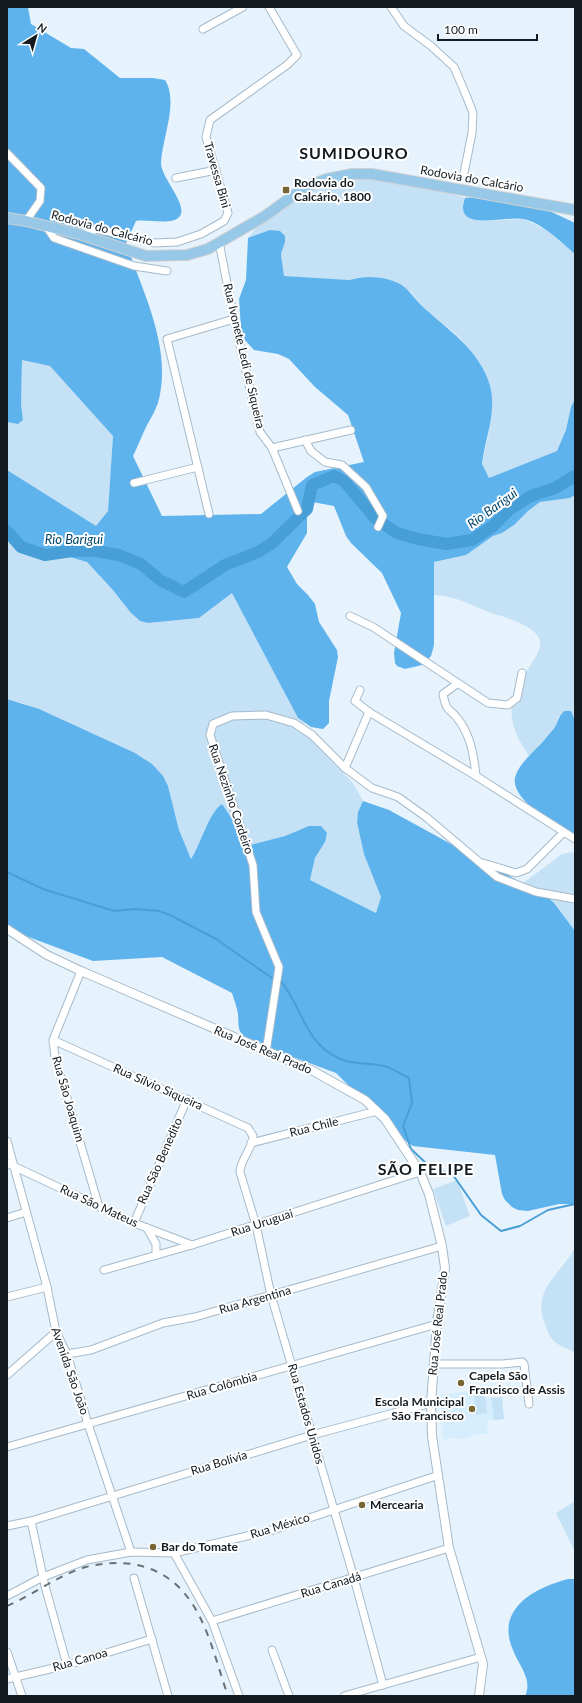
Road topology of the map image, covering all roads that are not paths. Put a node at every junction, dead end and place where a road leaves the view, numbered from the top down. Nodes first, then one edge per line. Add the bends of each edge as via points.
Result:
1 (243, 7) edge
2 (269, 7) edge
3 (391, 7) edge
4 (203, 29) dead end
5 (7, 153) edge
6 (216, 170) junction
7 (464, 173) dead end
8 (176, 178) dead end
9 (575, 210) edge
10 (7, 218) edge
11 (26, 221) junction
12 (45, 225) junction
13 (82, 235) junction
14 (219, 242) junction
15 (167, 271) dead end
16 (234, 320) junction
17 (352, 430) dead end
18 (305, 440) junction
19 (272, 448) junction
20 (198, 467) junction
21 (134, 483) dead end
22 (298, 511) dead end
23 (209, 514) dead end
24 (378, 526) dead end
25 (350, 616) dead end
26 (522, 673) dead end
27 (458, 684) junction
28 (360, 690) dead end
29 (369, 712) junction
30 (345, 768) junction
31 (476, 776) junction
32 (563, 833) junction
33 (575, 839) edge
34 (477, 860) junction
35 (575, 899) edge
36 (7, 929) edge
37 (81, 971) junction
38 (53, 1040) junction
39 (266, 1052) junction
40 (187, 1099) junction
41 (377, 1111) junction
42 (7, 1141) edge
43 (251, 1143) junction
44 (7, 1163) edge
45 (15, 1167) junction
46 (420, 1172) junction
47 (99, 1207) junction
48 (26, 1212) junction
49 (7, 1218) edge
50 (134, 1223) junction
51 (256, 1225) junction
52 (147, 1228) junction
53 (192, 1245) junction
54 (442, 1246) junction
55 (156, 1255) junction
56 (104, 1270) dead end
57 (48, 1287) junction
58 (271, 1295) junction
59 (7, 1297) edge
60 (437, 1324) junction
61 (56, 1332) junction
62 (67, 1354) junction
63 (434, 1364) junction
64 (292, 1366) junction
65 (7, 1375) edge
66 (431, 1403) junction
67 (529, 1404) dead end
68 (88, 1424) junction
69 (312, 1435) junction
70 (7, 1448) edge
71 (436, 1476) junction
72 (111, 1496) junction
73 (333, 1509) junction
74 (31, 1521) junction
75 (7, 1526) edge
76 (449, 1548) junction
77 (131, 1552) junction
78 (174, 1553) junction
79 (43, 1577) junction
80 (134, 1578) dead end
81 (354, 1578) junction
82 (7, 1596) edge
83 (212, 1621) junction
84 (152, 1639) junction
85 (272, 1650) dead end
86 (7, 1652) edge
87 (481, 1657) junction
88 (67, 1665) junction
89 (16, 1676) junction
90 (7, 1679) edge
91 (383, 1685) junction
92 (22, 1696) edge
93 (168, 1696) edge
94 (240, 1696) edge
95 (289, 1696) edge
96 (344, 1696) edge
97 (480, 1696) edge

1 - 4 street
2 - 6 street, Travessa Bini via 297,55 287,65 210,120 206,137
3 - 7 street via 404,26 454,67 473,113
5 - 11 street via 41,188 40,201
6 - 8 street
6 - 13 street, Travessa Bini via 228,213 224,221 201,234 177,242 154,243 96,229
9 - 14 main road, Rodovia do Calcário via 372,174 352,174 305,187 265,216
10 - 11 main road, Rodovia do Calcário
11 - 12 main road, Rodovia do Calcário
12 - 13 main road, Rodovia do Calcário
12 - 15 street via 54,238 134,266
13 - 14 main road, Rodovia do Calcário via 146,256 187,255 208,249
14 - 16 street, Rua Ivonete Ledi de Siqueira
16 - 19 street, Rua Ivonete Ledi de Siqueira via 260,432
16 - 20 street via 167,340
17 - 18 street
18 - 19 street
18 - 24 street via 311,451 325,462 342,465 366,487 383,516
19 - 22 street, Rua Ivonete Ledi de Siqueira
20 - 21 street
20 - 23 street
25 - 27 street via 373,627
26 - 27 street via 517,698 508,705 488,703
27 - 31 street via 443,694 446,708 458,719 473,750
28 - 29 street via 354,702
29 - 30 street
29 - 31 street
30 - 34 street, Rua Nezinho Cordeiro via 372,788 398,797 421,813
30 - 39 street, Rua Nezinho Cordeiro via 312,735 294,723 266,715 232,716 213,724 210,735 253,865 256,912 279,967
31 - 32 street
32 - 33 street
32 - 34 street via 527,869 516,873
34 - 35 street, Rua Nezinho Cordeiro via 497,877 536,892
36 - 37 street, Rua José Real Prado
37 - 38 street, Rua São Joaquim
37 - 39 street, Rua José Real Prado
38 - 40 street, Rua Sílvio Siqueira
38 - 47 street, Rua São Joaquim via 55,1057
39 - 41 street, Rua José Real Prado via 313,1071 365,1100
40 - 43 street, Rua Sílvio Siqueira via 248,1128 253,1136
40 - 50 street, Rua São Benedito
41 - 43 street, Rua Chile
41 - 46 street, Rua José Real Prado
42 - 45 street, Avenida São João
43 - 51 street, Rua Estados Unidos via 240,1164 240,1172
44 - 45 street, Rua São Mateus
45 - 47 street, Rua São Mateus
45 - 48 street, Avenida São João
46 - 51 street, Rua Uruguai
46 - 54 street, Rua José Real Prado via 429,1194
47 - 50 street, Rua São Mateus
48 - 49 street
48 - 57 street, Avenida São João
50 - 52 street, Rua São Mateus
51 - 53 street, Rua Uruguai
51 - 58 street, Rua Estados Unidos
52 - 53 street, Rua São Mateus
52 - 55 street via 156,1244
53 - 55 street, Rua Uruguai
54 - 58 street, Rua Argentina
54 - 60 street, Rua José Real Prado via 445,1268
55 - 56 street, Rua Uruguai
57 - 59 street
57 - 61 street, Avenida São João
58 - 62 street, Rua Argentina via 195,1317 163,1323 103,1346
58 - 64 street, Rua Estados Unidos
60 - 63 street, Rua José Real Prado
60 - 64 street, Rua Colômbia
61 - 62 street, Avenida São João
61 - 65 street
62 - 68 street, Avenida São João
63 - 66 street, Rua José Real Prado
63 - 67 street via 522,1362
64 - 68 street, Rua Colômbia
64 - 69 street, Rua Estados Unidos
66 - 69 street, Rua Bolívia
66 - 71 street, Rua José Real Prado
68 - 70 street, Rua Colômbia
68 - 72 street, Avenida São João
69 - 72 street, Rua Bolívia
69 - 73 street, Rua Estados Unidos
71 - 73 street, Rua México
71 - 76 street, Rua José Real Prado
72 - 74 street, Rua Bolívia
72 - 77 street, Avenida São João
73 - 78 street, Rua México via 274,1530
73 - 81 street, Rua Estados Unidos
74 - 75 street, Rua Bolívia
74 - 79 street
76 - 81 street, Rua Canadá
76 - 87 street, Rua José Real Prado
77 - 78 street, Rua México
77 - 79 street, Rua México via 87,1560
78 - 83 street
79 - 82 street, Rua México
79 - 88 street
80 - 84 street
81 - 83 street, Rua Canadá
81 - 91 street, Rua Estados Unidos
83 - 94 street
84 - 88 street, Rua Canoa
84 - 93 street
85 - 95 street
86 - 89 street
87 - 91 street
87 - 97 street, Rua José Real Prado
88 - 89 street, Rua Canoa
89 - 90 street, Rua Canoa
89 - 92 street
91 - 96 street

